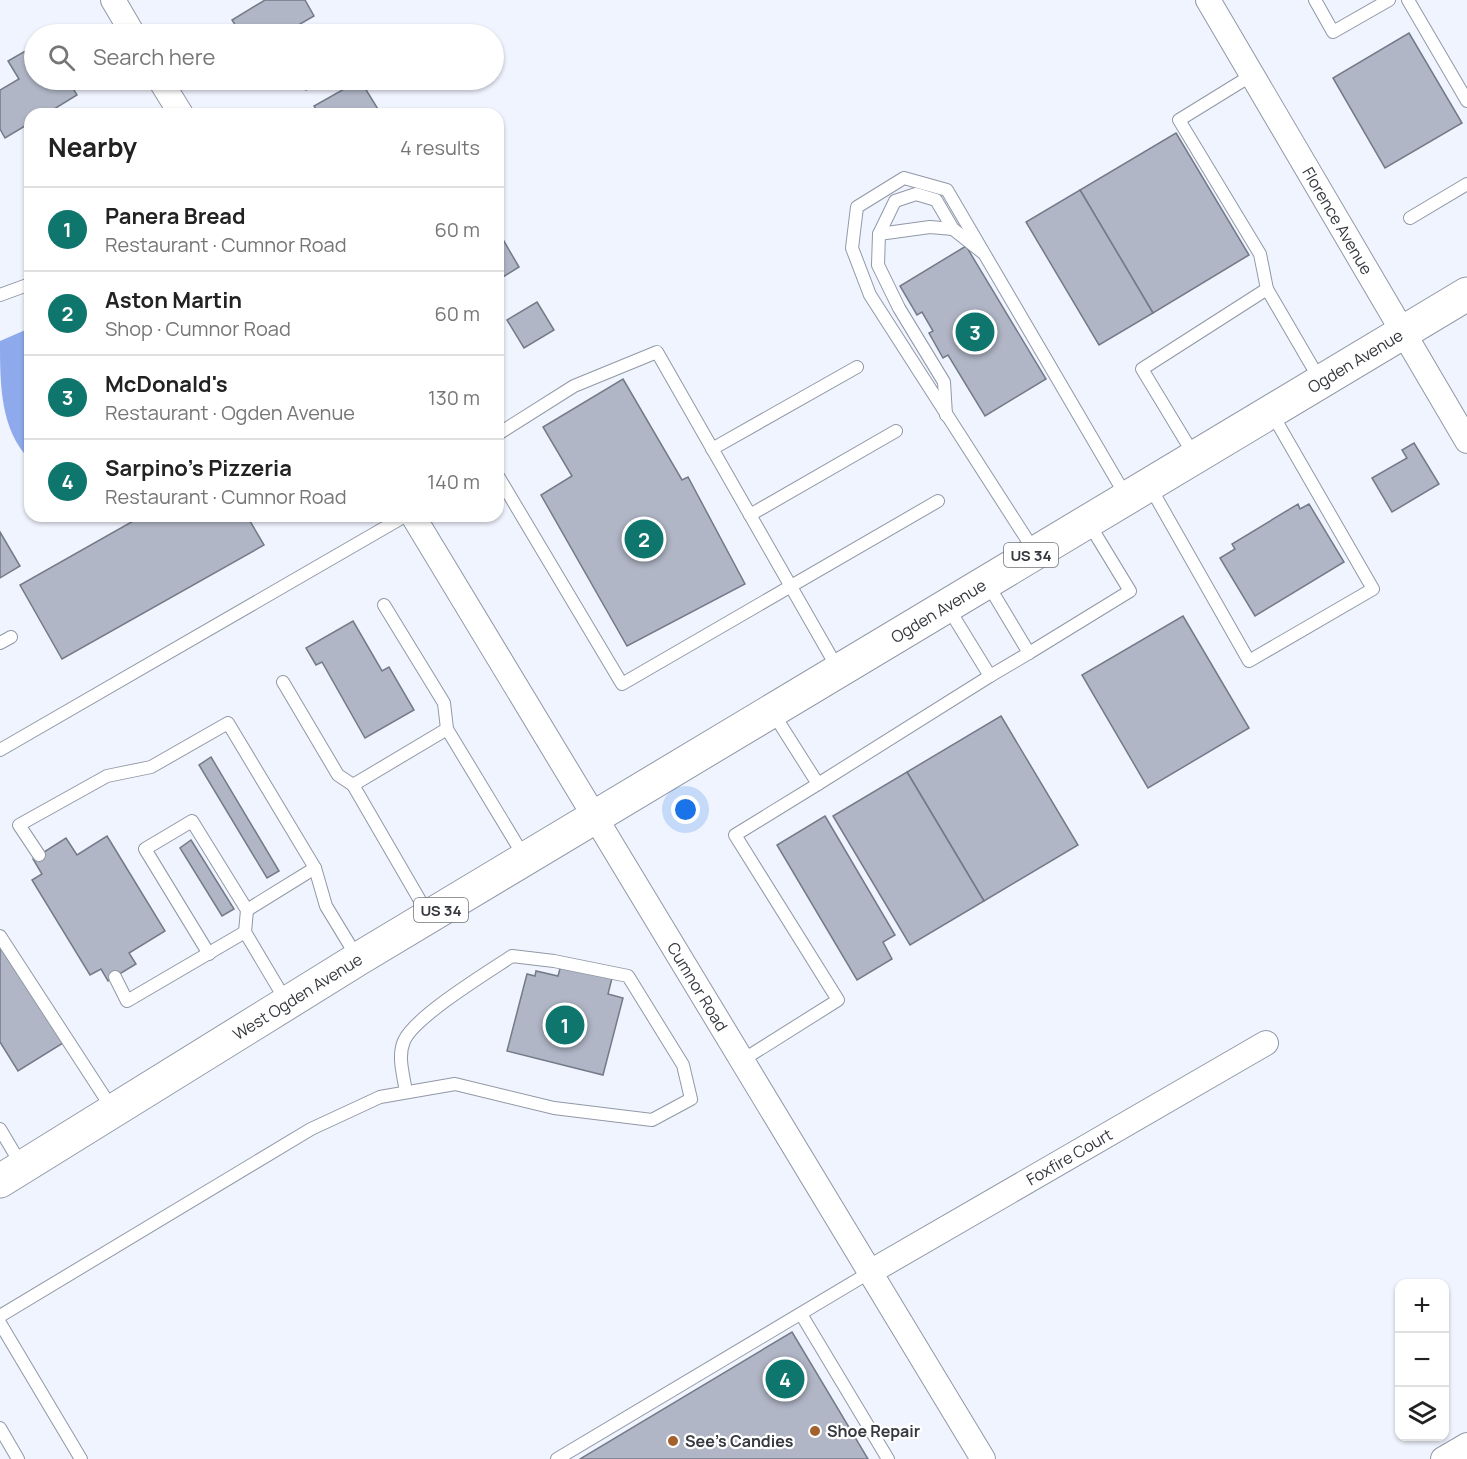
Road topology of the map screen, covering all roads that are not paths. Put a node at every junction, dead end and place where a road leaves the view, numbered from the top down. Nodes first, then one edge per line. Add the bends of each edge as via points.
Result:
1 (113, 0) edge
2 (1208, 0) edge
3 (1315, 0) edge
4 (1389, 0) edge
5 (1408, 0) edge
6 (127, 24) edge
7 (1252, 75) junction
8 (166, 90) edge
9 (1466, 98) edge
10 (177, 108) edge
11 (1467, 184) edge
12 (1410, 218) dead end
13 (953, 229) junction
14 (879, 234) junction
15 (988, 257) junction
16 (24, 286) edge
17 (1267, 289) junction
18 (1467, 294) edge
19 (0, 295) edge
20 (1404, 331) junction
21 (857, 367) dead end
22 (1320, 381) junction
23 (1271, 412) junction
24 (946, 416) junction
25 (504, 430) edge
26 (896, 431) dead end
27 (1467, 441) edge
28 (712, 449) junction
29 (1195, 457) junction
30 (504, 486) edge
31 (1138, 491) junction
32 (938, 501) dead end
33 (750, 515) junction
34 (1088, 521) junction
35 (395, 522) edge
36 (417, 522) edge
37 (1035, 552) junction
38 (986, 581) junction
39 (791, 586) junction
40 (947, 604) junction
41 (384, 605) dead end
42 (1029, 653) junction
43 (839, 670) junction
44 (990, 676) junction
45 (284, 682) dead end
46 (771, 710) junction
47 (447, 729) junction
48 (0, 750) edge
49 (818, 784) junction
50 (352, 785) junction
51 (596, 817) junction
52 (39, 855) dead end
53 (525, 859) junction
54 (315, 868) junction
55 (247, 910) junction
56 (429, 917) junction
57 (245, 932) junction
58 (0, 936) edge
59 (208, 954) junction
60 (358, 960) junction
61 (116, 977) dead end
62 (288, 1005) junction
63 (1266, 1043) dead end
64 (741, 1061) junction
65 (406, 1092) junction
66 (113, 1111) junction
67 (0, 1129) edge
68 (11, 1174) edge
69 (872, 1271) junction
70 (801, 1314) junction
71 (0, 1316) edge
72 (0, 1323) edge
73 (0, 1428) edge
74 (1467, 1445) edge
75 (18, 1459) edge
76 (81, 1459) edge
77 (557, 1459) edge
78 (888, 1459) edge
79 (983, 1459) edge
80 (1443, 1459) edge

1 - 6 street
2 - 7 street, Florence Avenue
3 - 4 lane via 1334,32
5 - 9 lane
7 - 17 lane via 1179,120 1260,254
7 - 20 street, Florence Avenue
8 - 10 street
11 - 12 lane
13 - 14 lane via 930,227
13 - 14 lane via 936,200 916,194 895,201
13 - 15 lane
14 - 24 lane via 878,265 944,382
15 - 24 lane via 947,190 904,178 857,207 852,248 870,295
15 - 31 lane
16 - 19 lane
17 - 22 lane
17 - 29 lane via 1142,369
18 - 20 main road, Ogden Avenue / US 34
20 - 22 main road, Ogden Avenue / US 34
20 - 27 street, Florence Avenue
21 - 28 lane
22 - 23 main road, Ogden Avenue / US 34
23 - 29 main road, Ogden Avenue / US 34
23 - 31 lane via 1373,589 1249,661
24 - 37 lane
25 - 28 lane via 574,386 657,352
26 - 33 lane
28 - 33 lane
29 - 31 main road, Ogden Avenue / US 34
30 - 39 lane via 622,684
31 - 34 main road, Ogden Avenue / US 34
32 - 39 lane
33 - 39 lane
34 - 37 main road, Ogden Avenue / US 34
34 - 42 lane via 1130,591
35 - 48 lane
36 - 51 street, Cumnor Road
37 - 38 main road, Ogden Avenue / US 34
38 - 40 main road, Ogden Avenue / US 34
38 - 42 lane
39 - 43 lane
40 - 43 main road, Ogden Avenue / US 34
40 - 44 lane
41 - 47 lane via 444,703
42 - 44 lane
43 - 46 main road, Ogden Avenue / US 34
44 - 49 lane
45 - 50 lane via 338,775
46 - 49 lane
46 - 51 main road, Ogden Avenue / US 34
47 - 50 lane
47 - 53 lane
49 - 64 lane via 735,835 838,1000
50 - 56 lane
51 - 53 main road, West Ogden Avenue / US 34
51 - 64 street, Cumnor Road
52 - 54 lane via 19,825 107,776 151,767 228,723
53 - 56 main road, West Ogden Avenue / US 34
54 - 55 lane
54 - 60 lane via 326,906
55 - 57 lane
55 - 59 lane via 192,821 145,849
56 - 60 main road, West Ogden Avenue / US 34
57 - 59 lane
57 - 62 lane
58 - 66 lane
59 - 61 lane via 127,1001
60 - 62 main road, West Ogden Avenue / US 34
62 - 66 main road, West Ogden Avenue / US 34
63 - 69 street, Foxfire Court
64 - 69 street, Cumnor Road
65 - 65 lane via 401,1062 404,1041 434,1009 512,956 628,976 683,1065 690,1100 652,1120 554,1108 455,1084
65 - 71 lane via 380,1097 312,1129
66 - 68 main road, West Ogden Avenue / US 34
67 - 68 lane
69 - 70 lane
69 - 79 street, Cumnor Road
70 - 77 lane
70 - 78 lane
72 - 76 lane
73 - 75 lane
74 - 80 street

